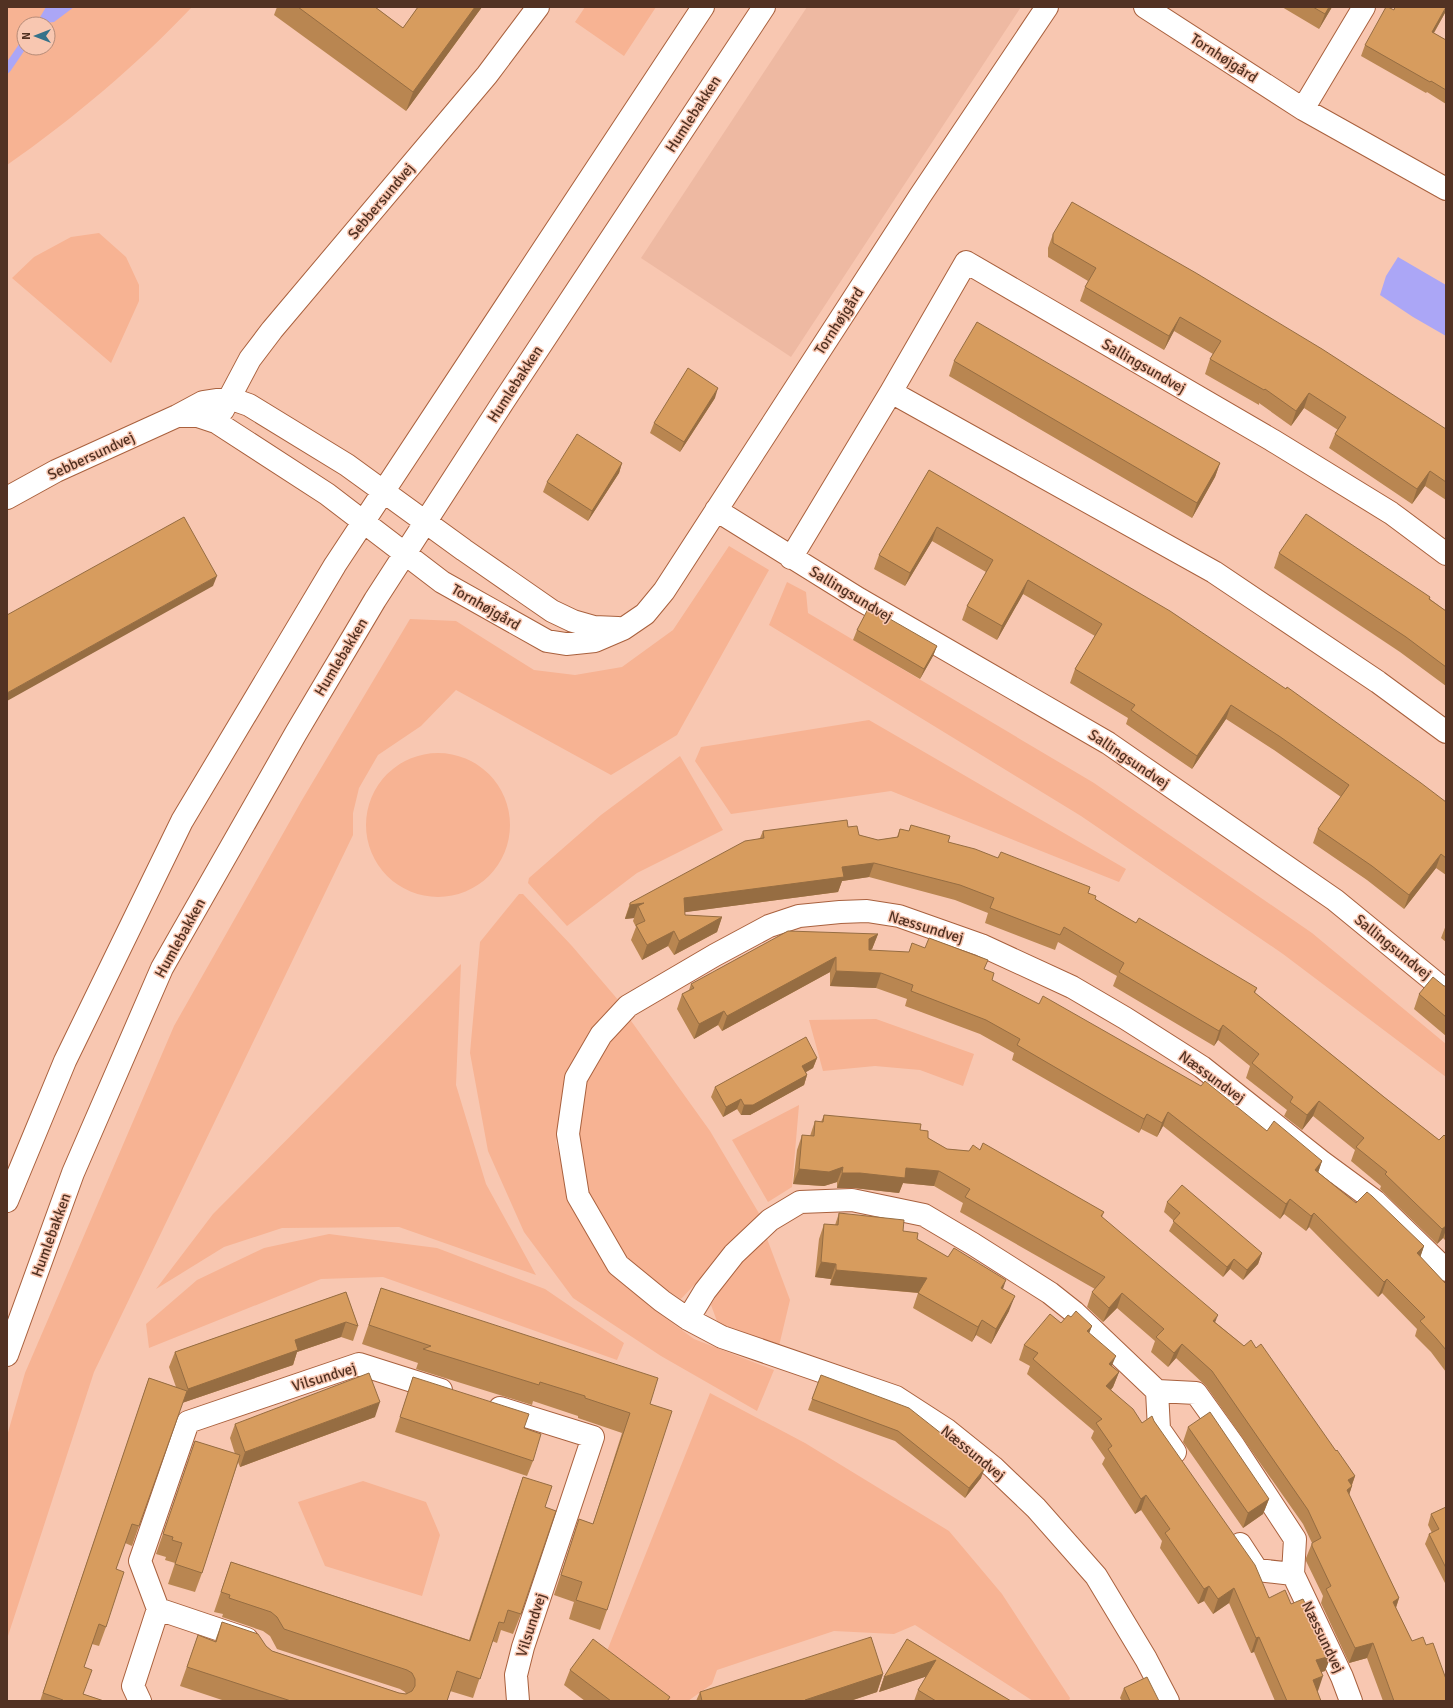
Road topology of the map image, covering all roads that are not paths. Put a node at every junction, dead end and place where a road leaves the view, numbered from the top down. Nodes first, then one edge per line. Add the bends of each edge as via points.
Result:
1 (538, 7) edge
2 (703, 7) edge
3 (764, 7) edge
4 (1048, 7) edge
5 (1145, 7) edge
6 (1364, 7) edge
7 (1303, 108) junction
8 (1446, 189) edge
9 (891, 392) junction
10 (229, 398) junction
11 (177, 416) junction
12 (216, 422) junction
13 (384, 492) junction
14 (7, 498) edge
15 (716, 510) junction
16 (364, 522) junction
17 (425, 522) junction
18 (405, 554) junction
19 (1446, 554) edge
20 (792, 558) junction
21 (623, 629) junction
22 (1446, 732) edge
23 (1446, 990) edge
24 (7, 1201) edge
25 (1446, 1270) edge
26 (688, 1319) junction
27 (7, 1355) edge
28 (1157, 1391) junction
29 (456, 1395) edge
30 (479, 1402) edge
31 (1186, 1467) edge
32 (1226, 1525) edge
33 (1293, 1574) junction
34 (158, 1609) junction
35 (263, 1648) edge
36 (140, 1701) edge
37 (518, 1701) edge
38 (1168, 1701) edge
39 (1351, 1701) edge

1 - 10 street, Sebbersundvej via 483,80 272,330 250,358
2 - 13 street
3 - 17 street, Humlebakken
4 - 15 street, Tornhøjgård via 920,196
5 - 7 street, Tornhøjgård
6 - 7 street
7 - 8 street, Tornhøjgård
9 - 19 street, Sallingsundvej via 966,262 1272,440 1391,513
9 - 20 street, Sallingsundvej
9 - 22 street via 1214,572 1378,682
10 - 11 street, Sebbersundvej via 203,402
10 - 12 street, Sebbersundvej
10 - 13 street, Sebbersundvej via 249,405 347,465
11 - 12 street, Sebbersundvej via 198,416
11 - 14 street, Sebbersundvej via 63,468
12 - 16 street, Sebbersundvej via 327,494
13 - 16 street
13 - 17 street
15 - 20 street, Sallingsundvej
15 - 21 street, Tornhøjgård via 664,591 645,614
16 - 18 street, Tornhøjgård
16 - 24 street via 294,632 182,821 65,1061
17 - 18 street, Humlebakken
17 - 21 street via 552,611 594,627
18 - 21 street, Tornhøjgård via 442,582 547,641 566,644 595,640
18 - 27 street, Humlebakken via 296,733 162,968 73,1173
20 - 23 street, Sallingsundvej via 858,599 1108,742 1335,900
25 - 26 street, Næssundvej via 1375,1201 1202,1067 1125,1018 1072,987 981,944 899,916 867,911 840,912 799,916 769,926 628,1006 601,1035 576,1078 568,1134 578,1196 618,1265
26 - 28 street via 705,1291 734,1254 770,1220 800,1202 852,1200 924,1215 973,1244 1074,1312
26 - 38 street, Næssundvej via 722,1337 896,1397 947,1430 993,1466 1096,1576 1146,1658
28 - 31 street via 1159,1429
28 - 33 street, Næssundvej via 1196,1393 1234,1446 1294,1539
29 - 34 street, Vilsundvej via 359,1364 188,1422 140,1561
30 - 37 street, Vilsundvej via 593,1437 523,1647 516,1675
32 - 33 street via 1258,1570
33 - 39 street, Næssundvej
34 - 35 street via 259,1643
34 - 36 street via 133,1686

